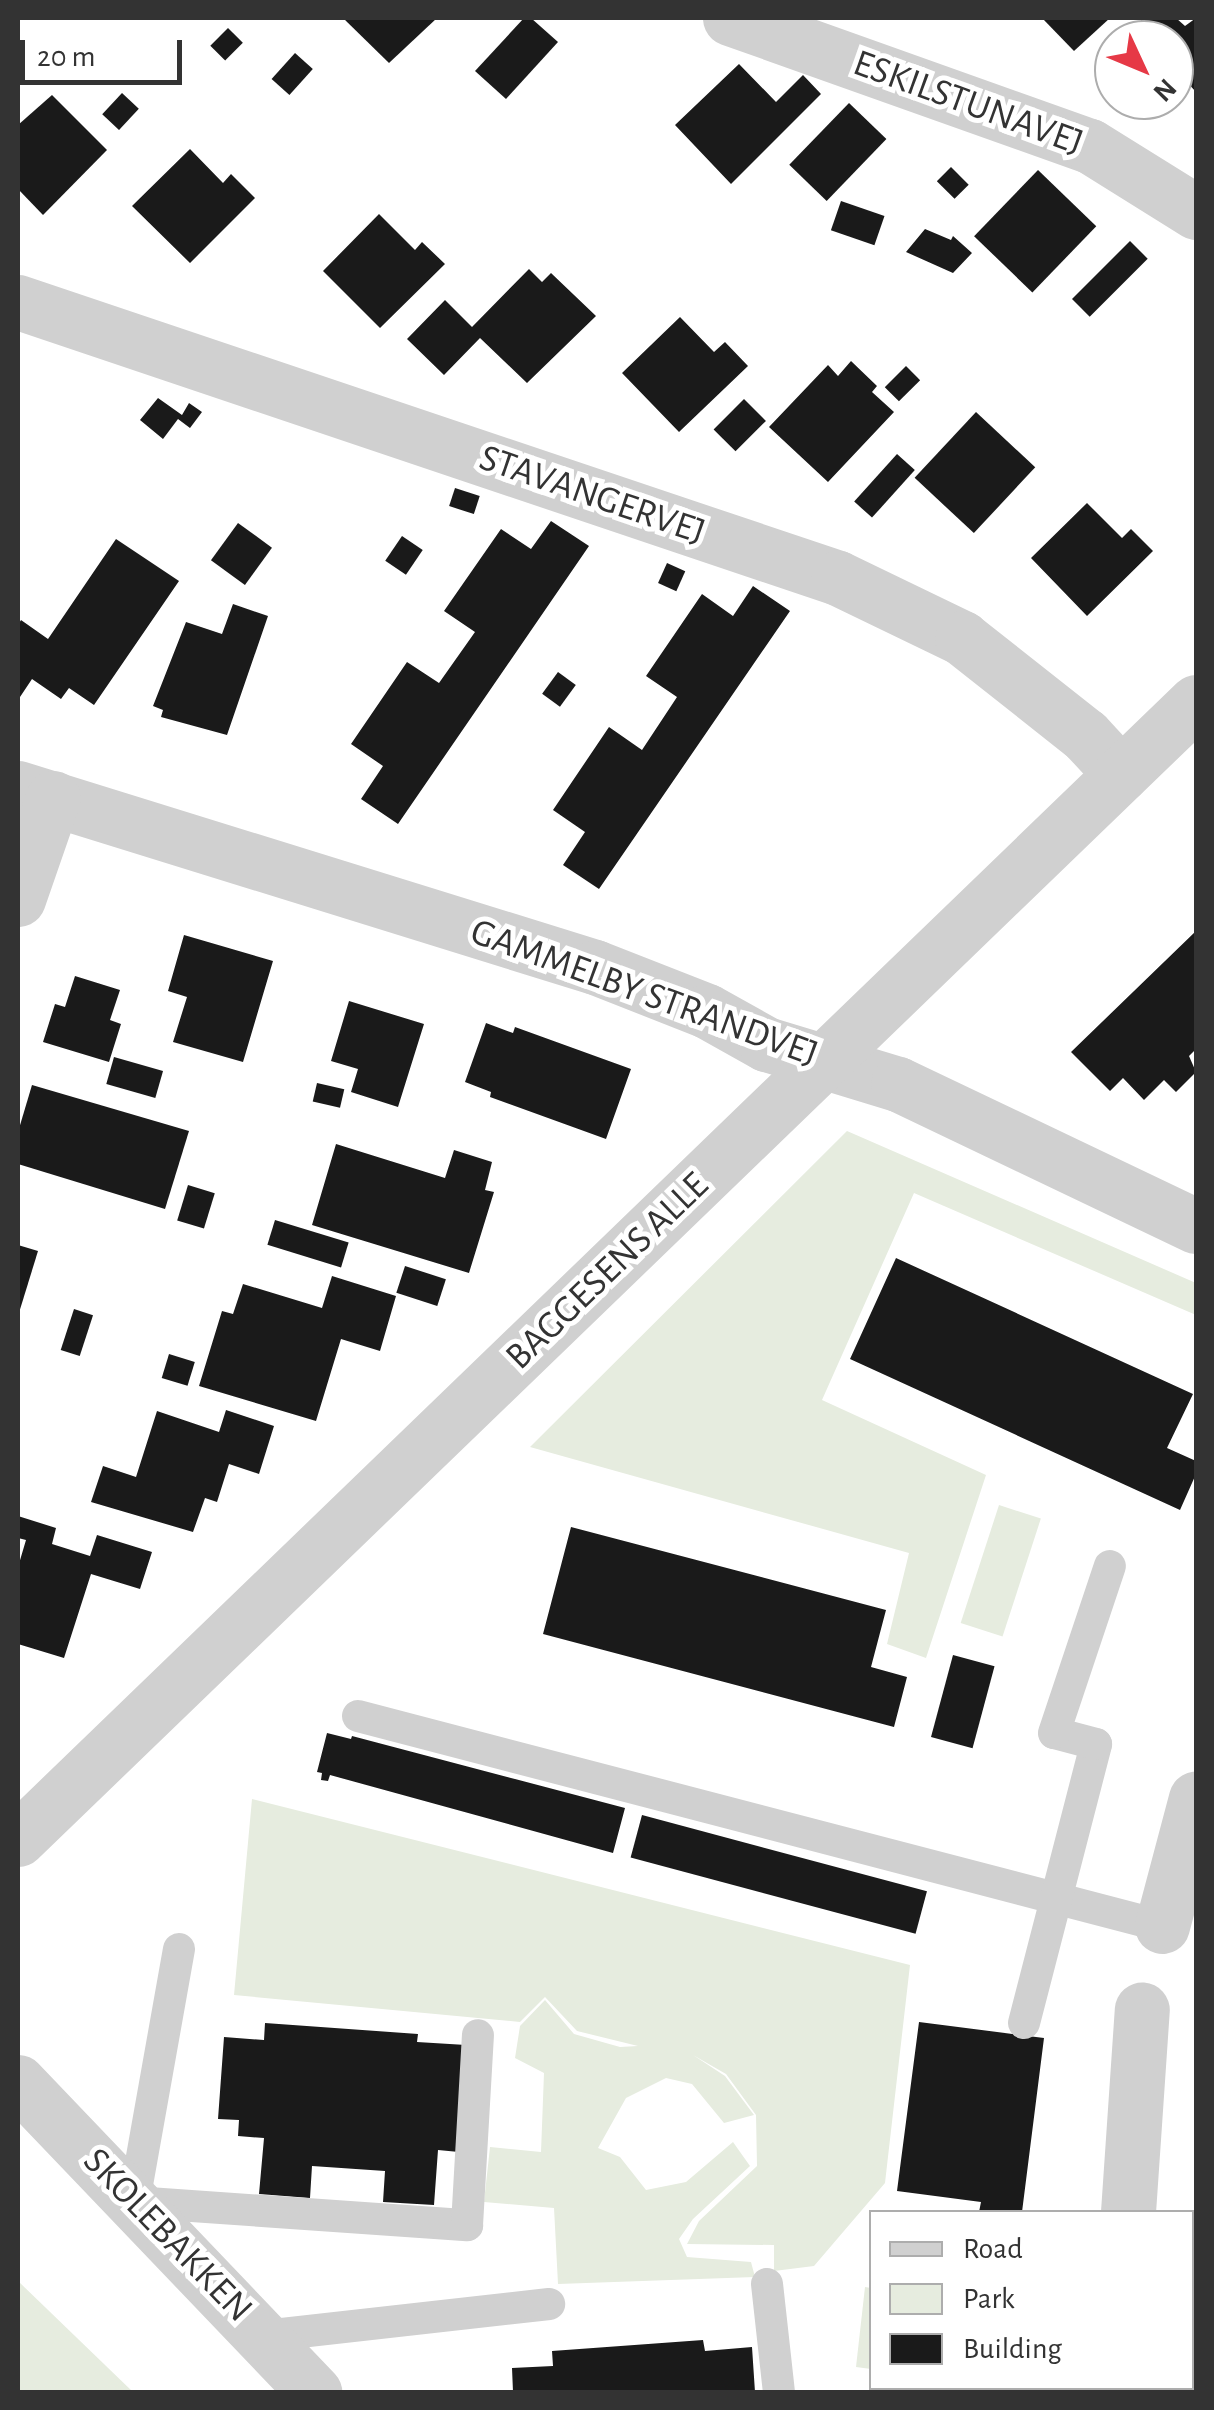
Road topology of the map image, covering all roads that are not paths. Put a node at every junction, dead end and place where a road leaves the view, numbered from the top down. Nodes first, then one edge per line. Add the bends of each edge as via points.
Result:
1 (730, 18) edge
2 (1196, 212) edge
3 (18, 302) edge
4 (1196, 702) edge
5 (1121, 774) junction
6 (36, 793) edge
7 (18, 899) edge
8 (826, 1063) junction
9 (1196, 1226) edge
10 (1110, 1566) dead end
11 (358, 1716) dead end
12 (1196, 1798) edge
13 (18, 1839) edge
14 (1054, 1898) junction
15 (1162, 1926) joint
16 (179, 1948) dead end
17 (1142, 2009) dead end
18 (1024, 2023) dead end
19 (478, 2035) dead end
20 (18, 2082) edge
21 (134, 2202) junction
22 (1128, 2210) edge
23 (767, 2284) dead end
24 (549, 2304) dead end
25 (264, 2336) junction
26 (314, 2392) edge
27 (779, 2392) edge

1 - 2 street, ESKILSTUNAVEJ via 1090,146
3 - 5 street, STAVANGERVEJ via 838,578 962,638 1084,735
4 - 5 street, BAGGESENS ALLE
5 - 8 street, BAGGESENS ALLE
6 - 7 street
6 - 8 street, GAMMELBY STRANDVEJ via 594,967 707,1011 766,1044
8 - 9 street, GAMMELBY STRANDVEJ via 898,1084
8 - 13 street, BAGGESENS ALLE
10 - 14 lane via 1054,1733 1096,1744
11 - 14 lane
12 - 15 street
14 - 15 lane
14 - 18 lane
16 - 21 lane
17 - 22 street
19 - 21 lane via 467,2225
20 - 21 street, SKOLEBAKKEN
21 - 25 street, SKOLEBAKKEN
23 - 27 lane
24 - 25 lane
25 - 26 street, SKOLEBAKKEN

